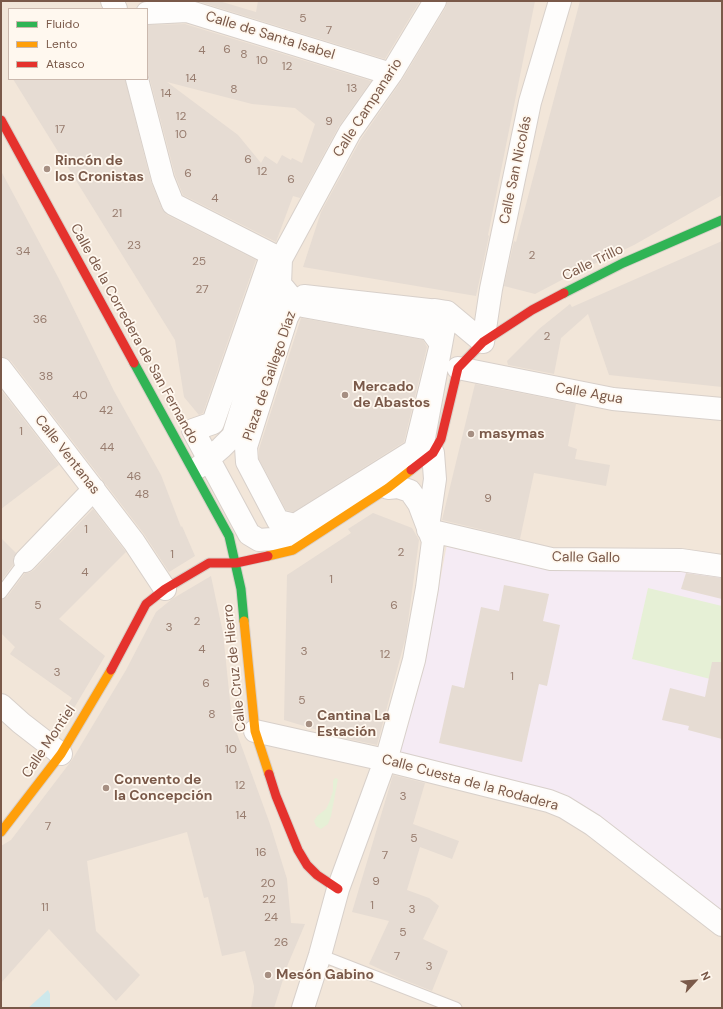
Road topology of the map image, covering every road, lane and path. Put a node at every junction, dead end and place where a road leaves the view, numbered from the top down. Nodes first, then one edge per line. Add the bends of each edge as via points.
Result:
1 (435, 1) edge
2 (560, 1) edge
3 (197, 7) edge
4 (148, 13) edge
5 (391, 74) junction
6 (137, 80) edge
7 (1, 120) edge
8 (722, 220) edge
9 (280, 259) junction
10 (280, 284) junction
11 (447, 312) junction
12 (483, 342) junction
13 (458, 368) junction
14 (1, 369) edge
15 (722, 409) edge
16 (433, 453) junction
17 (201, 465) junction
18 (388, 488) junction
19 (94, 489) junction
20 (428, 530) junction
21 (25, 561) joint
22 (236, 563) junction
23 (722, 566) edge
24 (166, 589) junction
25 (1, 593) edge
26 (1, 705) edge
27 (255, 731) junction
28 (61, 754) junction
29 (385, 760) junction
30 (1, 832) edge
31 (338, 889) junction
32 (722, 925) edge
33 (320, 955) junction
34 (303, 1008) edge
35 (456, 1008) edge

1 - 5 street, Calle Campanario
2 - 12 street, Calle San Nicolás via 530,102 491,289
3 - 4 street, Calle de Santa Isabel via 187,11
3 - 5 street, Calle de Santa Isabel
5 - 9 street, Calle Campanario via 350,132
6 - 9 street via 163,179 173,204
7 - 17 street, Calle de la Corredera de San Fernando via 150,396
8 - 12 street, Calle Trillo via 581,284 532,310
9 - 10 street, Plaza de Gallego Díaz
10 - 11 street
10 - 11 street, Plaza de Gallego Díaz via 295,302 287,317 246,446 247,462 278,521 295,525 415,450 441,344 430,329 303,306 304,296
10 - 17 street, Plaza de Gallego Díaz via 233,436
10 - 17 street, Plaza de Gallego Díaz via 270,258 213,423 194,430
11 - 12 street
11 - 17 street, Plaza de Gallego Díaz via 421,454 286,541 259,540 249,534
12 - 13 street
13 - 15 street, Calle Agua via 613,399
13 - 16 street via 441,439
14 - 19 street, Calle Ventanas
16 - 18 street
16 - 20 street via 435,479
17 - 22 street, Calle de la Corredera de San Fernando via 229,536
18 - 20 street via 398,487 410,491 419,504
18 - 22 street via 293,550
19 - 21 street
19 - 24 street, Calle Ventanas
20 - 23 street, Calle Gallo via 551,559 681,560
20 - 29 street via 433,541 414,660
21 - 25 lane
22 - 24 street, Calle Montiel via 209,563
22 - 27 street, Calle Cruz de Hierro via 241,589
24 - 28 street, Calle Montiel via 146,604 115,664
26 - 28 street
27 - 29 street, Calle Cuesta de la Rodadera
27 - 31 street, Calle Cruz de Hierro via 276,796 298,850 317,875
28 - 30 street, Calle Montiel
29 - 31 street
29 - 32 street, Calle Cuesta de la Rodadera via 564,807 593,825
31 - 33 street
33 - 34 street
33 - 35 lane

